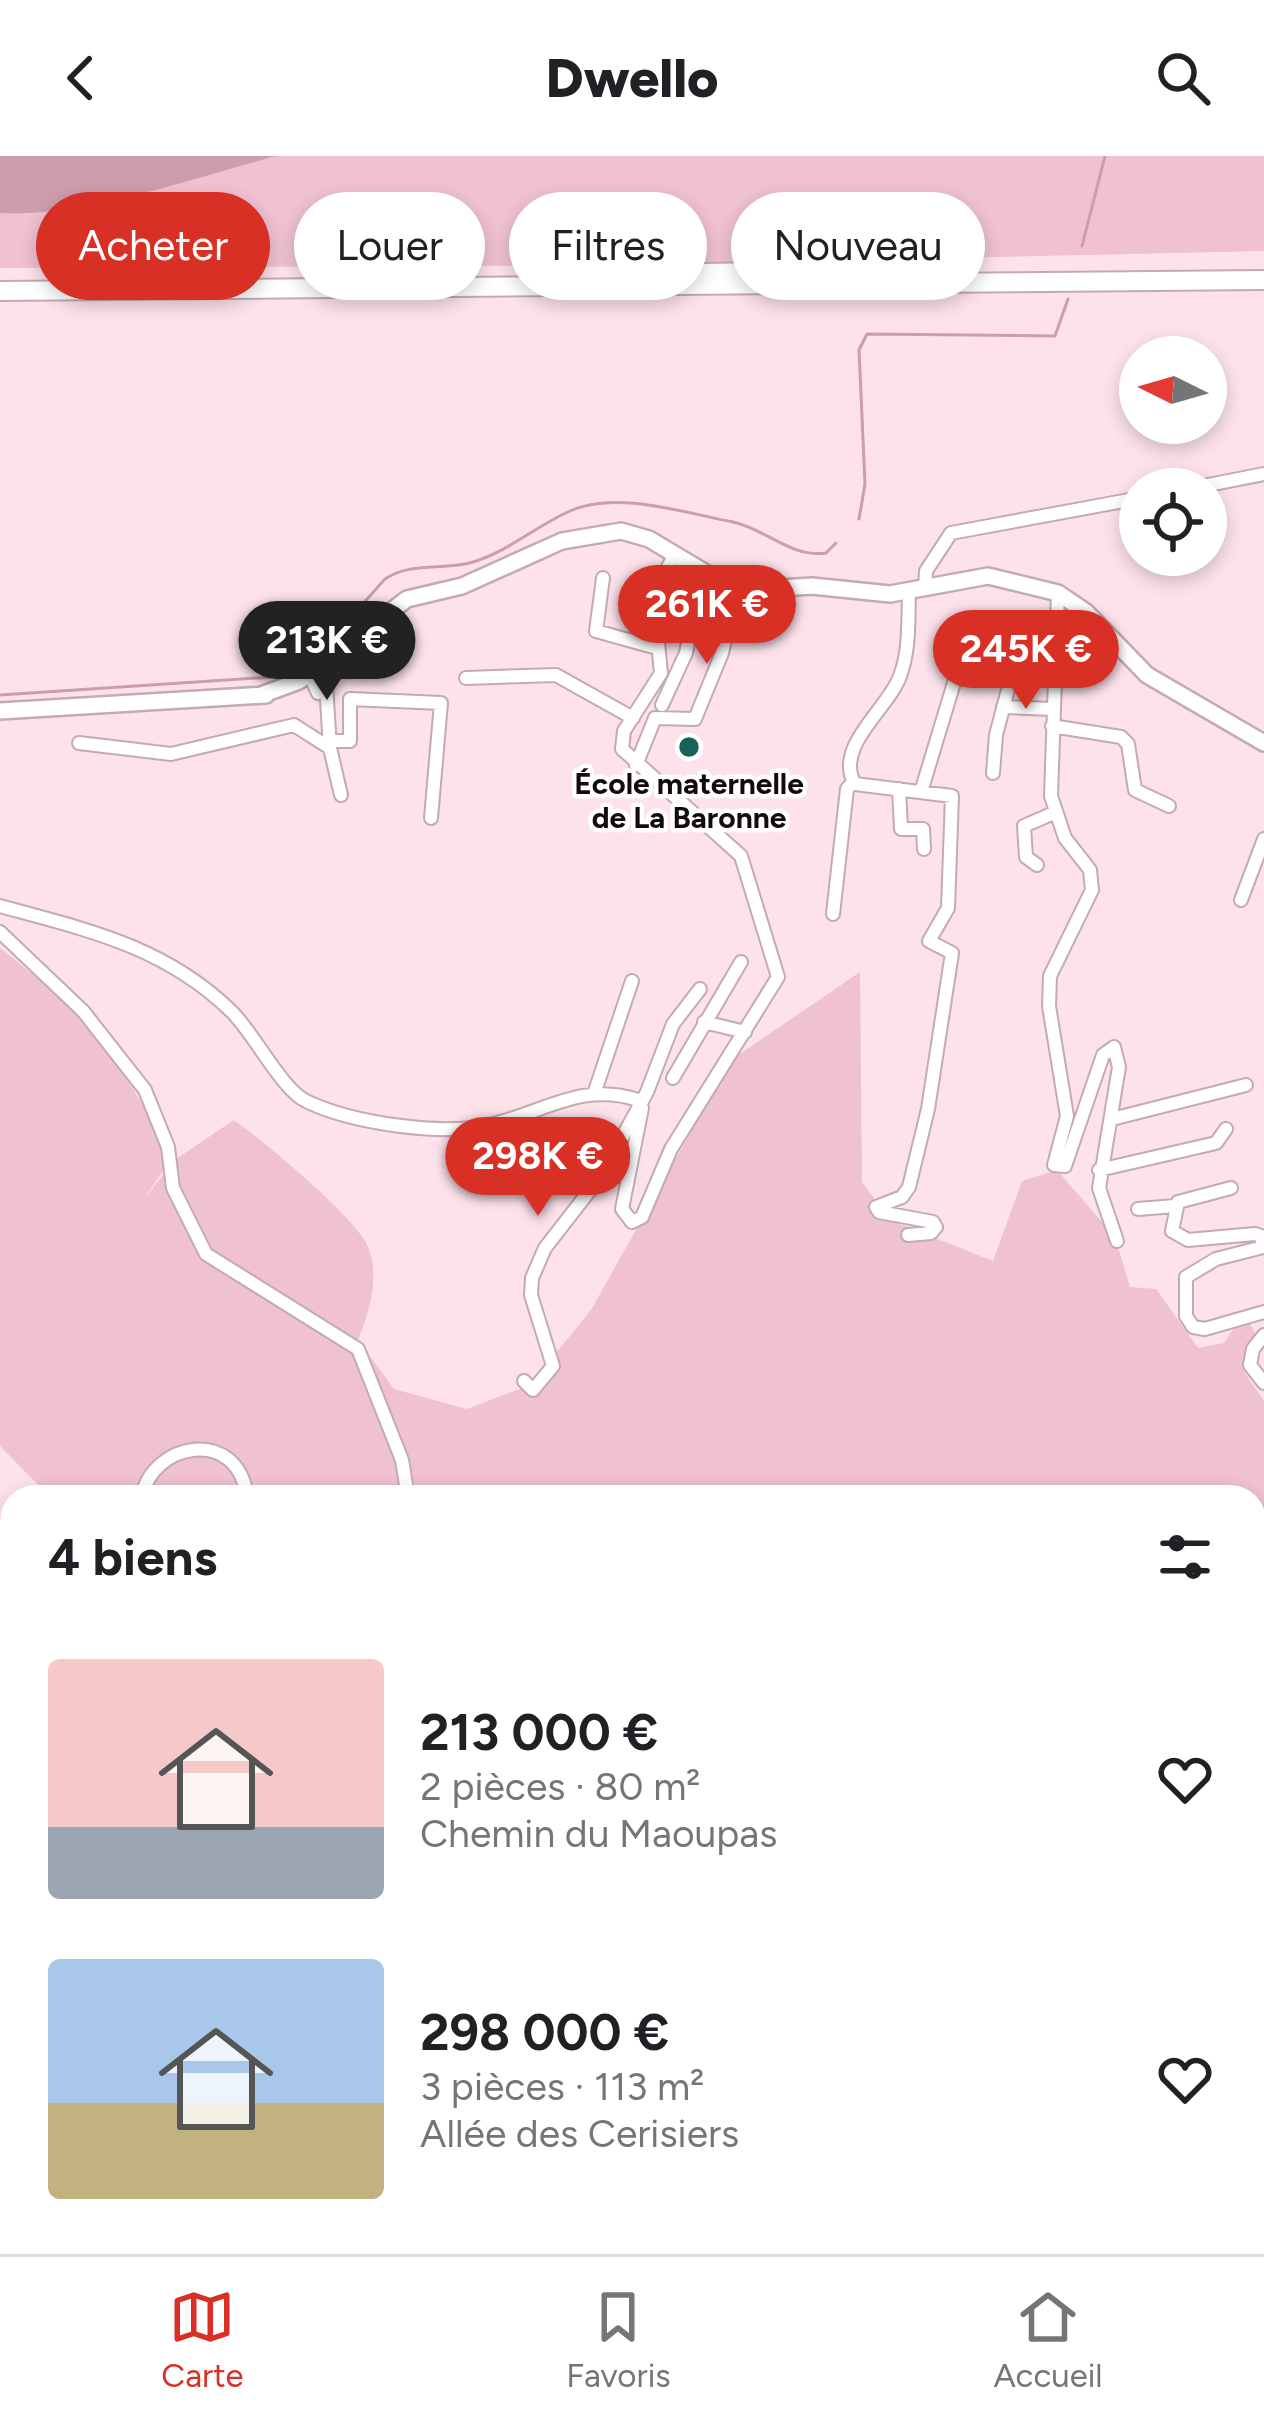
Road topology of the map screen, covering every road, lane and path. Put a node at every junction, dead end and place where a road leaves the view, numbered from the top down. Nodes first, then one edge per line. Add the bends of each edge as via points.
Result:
1 (1264, 268) edge
2 (0, 279) edge
3 (1264, 280) edge
4 (0, 291) edge
5 (1264, 474) edge
6 (1227, 481) edge
7 (1119, 502) edge
8 (675, 555) junction
9 (603, 578) dead end
10 (917, 589) junction
11 (1058, 593) junction
12 (735, 598) junction
13 (1020, 644) dead end
14 (657, 648) junction
15 (960, 663) dead end
16 (466, 678) dead end
17 (314, 686) junction
18 (1003, 704) junction
19 (662, 705) dead end
20 (1052, 706) junction
21 (0, 711) edge
22 (633, 718) junction
23 (1052, 726) junction
24 (79, 742) dead end
25 (1264, 743) edge
26 (330, 744) junction
27 (636, 765) junction
28 (993, 773) dead end
29 (853, 782) junction
30 (899, 789) junction
31 (921, 792) junction
32 (341, 795) dead end
33 (1169, 806) dead end
34 (1056, 812) junction
35 (431, 818) dead end
36 (1264, 839) edge
37 (924, 849) dead end
38 (1037, 865) dead end
39 (1241, 900) dead end
40 (0, 906) edge
41 (833, 914) dead end
42 (0, 932) edge
43 (741, 962) dead end
44 (632, 981) dead end
45 (700, 989) dead end
46 (704, 1022) junction
47 (745, 1032) junction
48 (673, 1078) dead end
49 (1246, 1085) dead end
50 (595, 1091) junction
51 (638, 1100) junction
52 (1112, 1118) junction
53 (1226, 1129) dead end
54 (1100, 1170) junction
55 (1231, 1188) dead end
56 (1174, 1206) junction
57 (1138, 1209) dead end
58 (908, 1234) dead end
59 (1117, 1241) dead end
60 (1264, 1312) edge
61 (1264, 1335) edge
62 (524, 1381) dead end
63 (1264, 1383) edge
64 (145, 1485) edge
65 (243, 1485) edge
66 (406, 1485) edge

1 - 2 highway
3 - 4 highway
5 - 6 street
7 - 10 street via 951,533
8 - 12 main road
8 - 14 street via 662,582
8 - 17 main road via 637,534 583,535 462,586 407,599 330,661
9 - 14 street via 596,631
10 - 11 main road via 988,576
10 - 12 main road via 879,595 812,586
10 - 29 street via 900,678 863,731
11 - 20 street
11 - 25 main road via 1147,675
12 - 19 street via 698,596 686,653
12 - 27 street via 695,719 655,718
13 - 18 street
14 - 22 street via 661,673
15 - 31 street
16 - 22 street via 556,675
17 - 21 main road
17 - 26 street
18 - 20 street
18 - 28 street
20 - 23 street
22 - 27 street via 621,741
23 - 33 street via 1125,740 1135,790
23 - 34 street
24 - 26 street via 171,754 294,725
26 - 32 street
26 - 35 street via 350,741 350,699 441,703
27 - 47 street via 747,869 778,977
29 - 30 street
29 - 41 street
30 - 31 street
30 - 37 street via 901,829 923,829
31 - 58 street via 952,796 948,908 929,941 952,953 909,1187 876,1207 936,1227
34 - 38 street via 1024,826 1027,857
34 - 52 street via 1090,870 1092,890 1050,976 1067,1116 1054,1166 1065,1166 1084,1100 1114,1047
36 - 39 street
40 - 50 street via 82,924 182,969 254,1034 308,1102 461,1130
42 - 66 street via 83,1011 145,1090 168,1147 173,1188 206,1254 358,1349
43 - 46 street
44 - 50 street
45 - 51 street via 673,1024
46 - 47 street
46 - 48 street
47 - 51 street via 671,1149 642,1217 632,1222 622,1209
49 - 52 street
50 - 51 street
51 - 62 street via 602,1176 545,1248 532,1278 553,1366 533,1390
52 - 54 street
53 - 54 street via 1216,1143
54 - 59 street
55 - 56 street
56 - 57 street
56 - 60 street via 1170,1225 1181,1239 1245,1233 1264,1241 1259,1252 1216,1259 1186,1277 1189,1323 1205,1329
61 - 63 street via 1250,1365
64 - 65 street via 188,1450 207,1447 235,1464

